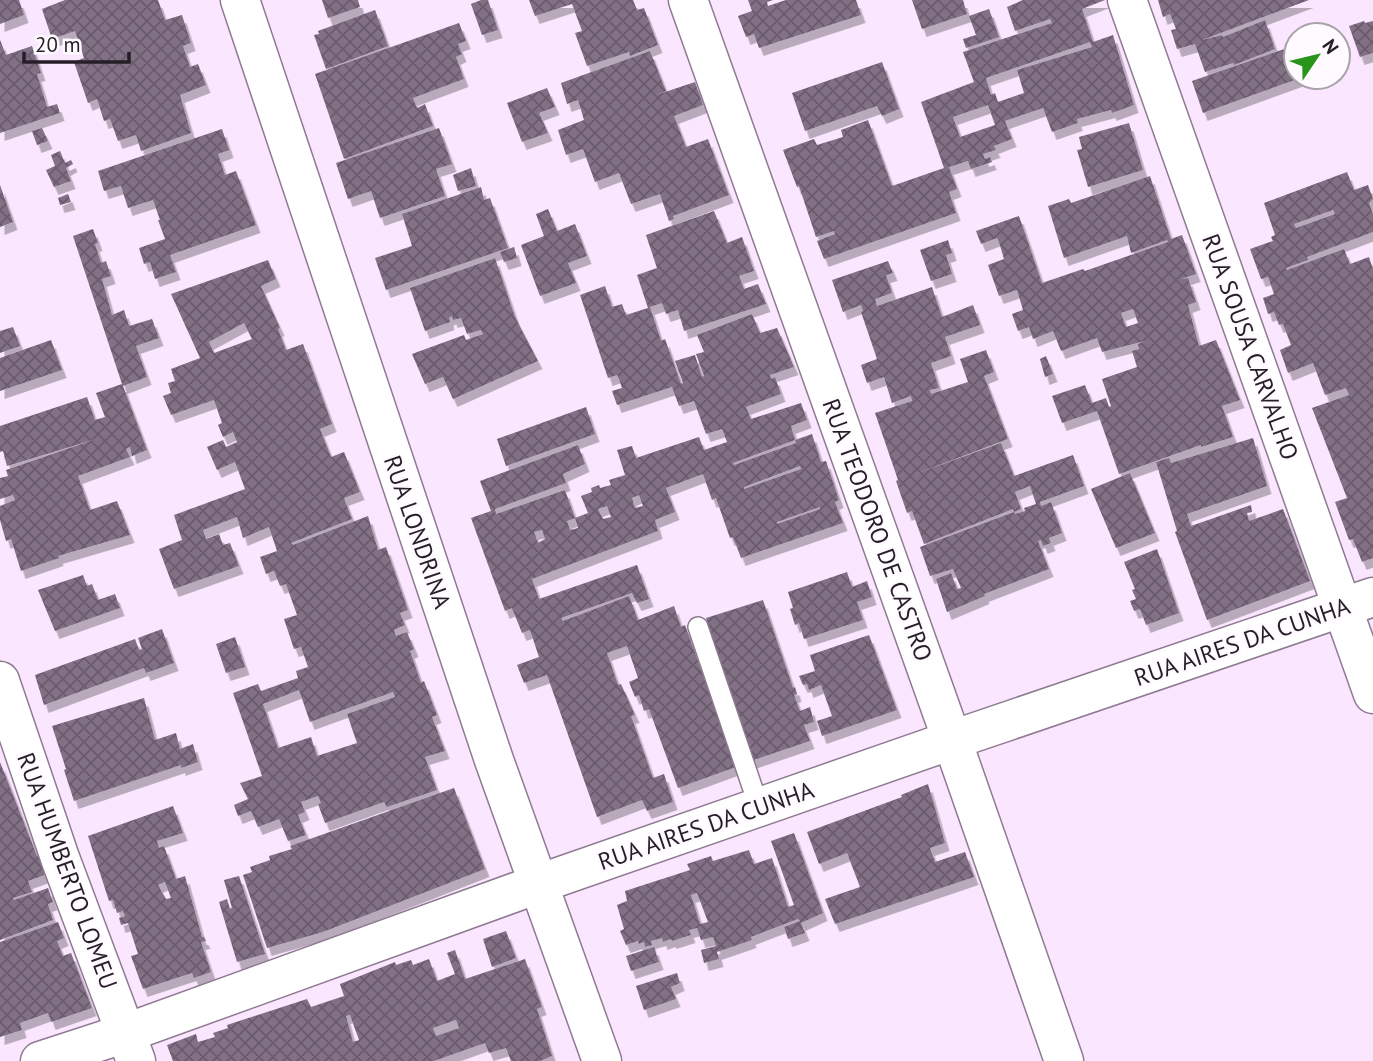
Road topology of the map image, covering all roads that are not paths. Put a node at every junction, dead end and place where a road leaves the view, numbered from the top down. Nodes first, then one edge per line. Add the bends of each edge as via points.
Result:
1 (240, 0) edge
2 (688, 0) edge
3 (1127, 0) edge
4 (1358, 602) edge
5 (698, 627) dead end
6 (0, 681) edge
7 (1373, 694) edge
8 (952, 740) junction
9 (759, 807) junction
10 (538, 884) junction
11 (131, 1047) edge
12 (40, 1061) edge
13 (602, 1061) edge
14 (1064, 1061) edge

1 - 10 street, RUA LONDRINA
2 - 8 street, RUA TEODORO DE CASTRO
3 - 4 street, RUA SOUSA CARVALHO
4 - 7 street, RUA SOUSA CARVALHO
4 - 8 street, RUA AIRES DA CUNHA
5 - 9 lane
6 - 11 street, RUA HUMBERTO LOMEU
8 - 9 street, RUA AIRES DA CUNHA
8 - 14 street, RUA TEODORO DE CASTRO
9 - 10 street, RUA AIRES DA CUNHA
10 - 11 street, RUA AIRES DA CUNHA
10 - 13 street, RUA LONDRINA
11 - 12 street, RUA AIRES DA CUNHA

